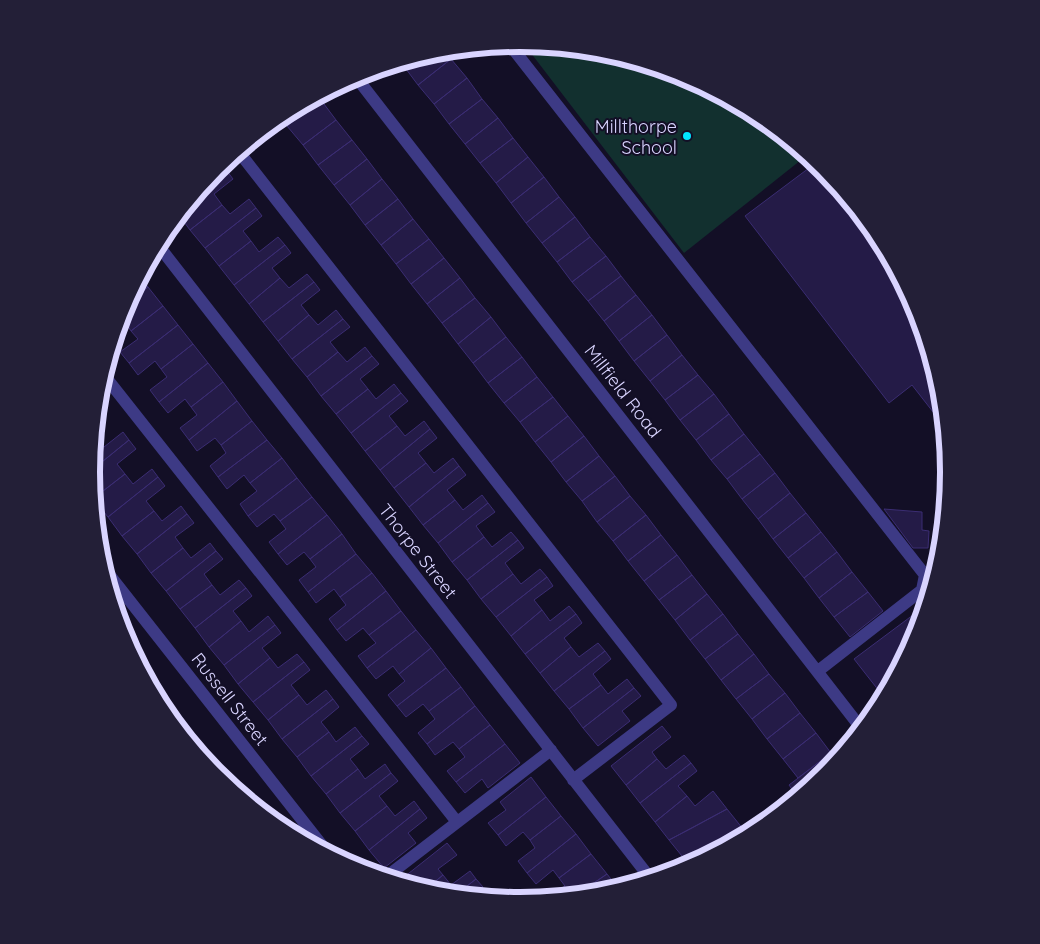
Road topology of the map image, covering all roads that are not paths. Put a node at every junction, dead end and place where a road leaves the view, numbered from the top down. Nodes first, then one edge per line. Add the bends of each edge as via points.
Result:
1 (516, 52) edge
2 (361, 83) edge
3 (242, 158) edge
4 (163, 252) edge
5 (111, 383) edge
6 (115, 583) edge
7 (818, 671) junction
8 (857, 722) edge
9 (551, 750) junction
10 (573, 780) junction
11 (457, 822) junction
12 (318, 839) edge
13 (393, 871) edge
14 (645, 872) edge

1 - 7 street via 925,575 922,590
2 - 7 street, Millfield Road
3 - 10 street via 671,705
4 - 9 street, Thorpe Street
5 - 11 street
6 - 12 street, Russell Street
7 - 8 street, Millfield Road
9 - 10 street, Thorpe Street
9 - 11 street
10 - 14 street, Thorpe Street
11 - 13 street

